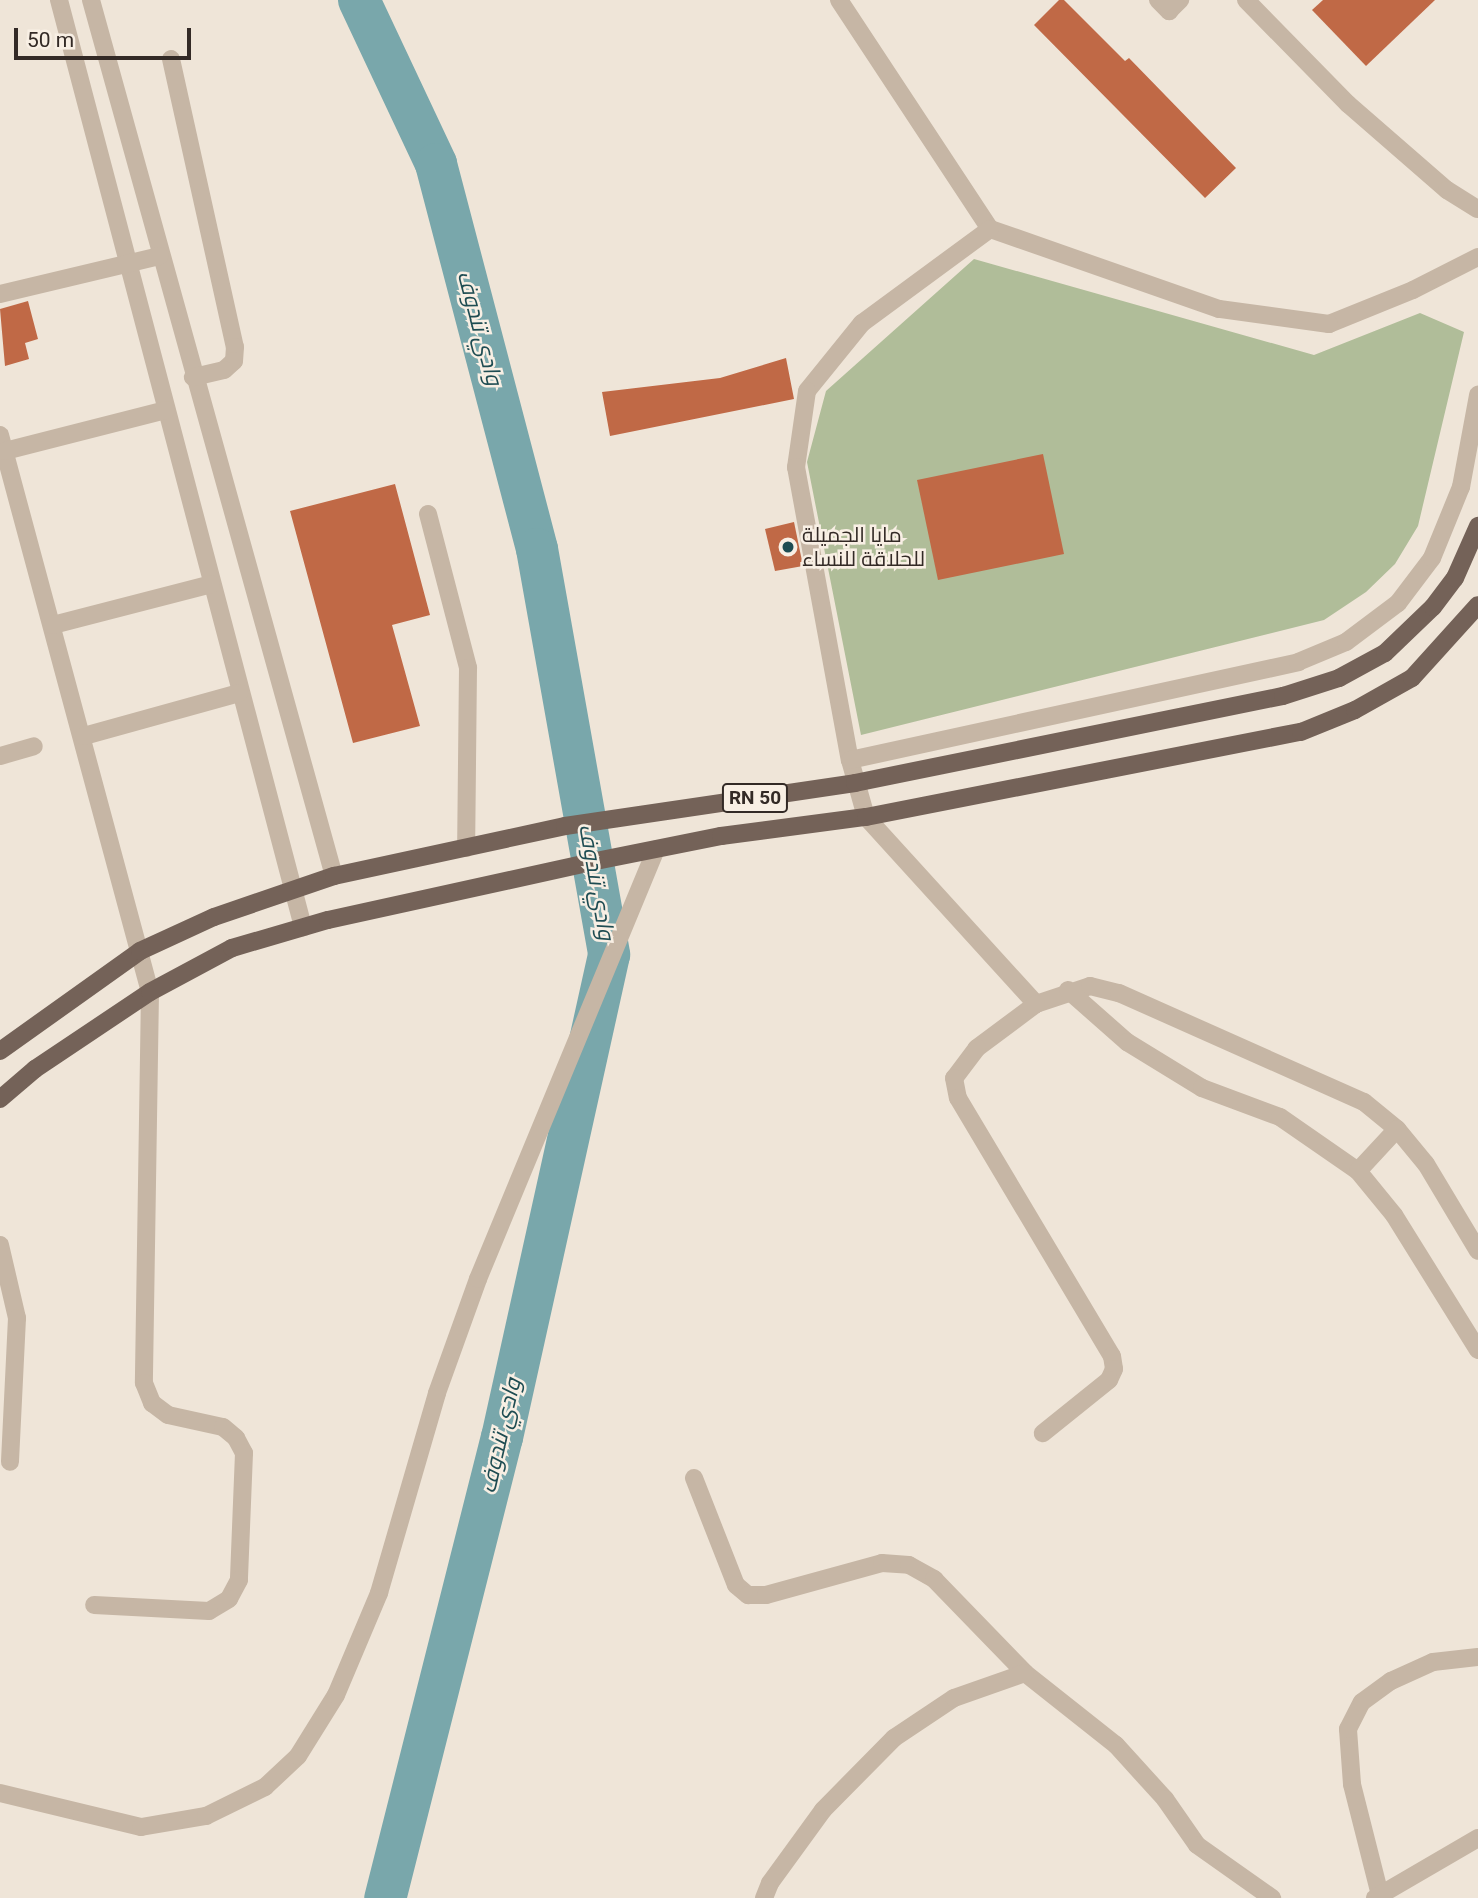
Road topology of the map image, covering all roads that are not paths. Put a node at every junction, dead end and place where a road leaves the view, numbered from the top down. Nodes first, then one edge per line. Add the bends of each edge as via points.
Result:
1 (59, 0) edge
2 (91, 0) edge
3 (839, 0) edge
4 (1158, 0) edge
5 (1180, 0) edge
6 (1246, 0) edge
7 (170, 59) dead end
8 (1478, 209) edge
9 (990, 229) junction
10 (160, 256) junction
11 (1478, 257) edge
12 (129, 265) junction
13 (1478, 265) edge
14 (0, 294) edge
15 (193, 377) junction
16 (1478, 395) edge
17 (166, 410) junction
18 (2, 443) edge
19 (428, 514) dead end
20 (1478, 526) edge
21 (211, 584) junction
22 (1478, 605) edge
23 (53, 625) junction
24 (239, 693) junction
25 (84, 736) junction
26 (34, 746) dead end
27 (0, 756) edge
28 (850, 760) junction
29 (855, 783) junction
30 (866, 817) junction
31 (466, 848) junction
32 (656, 849) junction
33 (334, 876) junction
34 (293, 888) junction
35 (303, 927) junction
36 (141, 951) junction
37 (1068, 990) junction
38 (150, 992) junction
39 (1036, 1004) junction
40 (0, 1051) edge
41 (0, 1099) edge
42 (1396, 1129) junction
43 (1357, 1171) junction
44 (0, 1245) edge
45 (1478, 1251) edge
46 (1478, 1350) edge
47 (1044, 1433) dead end
48 (10, 1462) dead end
49 (694, 1478) dead end
50 (94, 1605) dead end
51 (1478, 1657) edge
52 (1025, 1673) junction
53 (0, 1793) edge
54 (1478, 1838) edge
55 (1378, 1897) edge
56 (764, 1898) edge
57 (1272, 1898) edge

1 - 12 street
2 - 10 street
3 - 9 street
4 - 5 street via 1169,11
6 - 8 street via 1348,104 1447,190
7 - 15 street via 235,347 233,361 224,370
9 - 11 street via 1219,309 1329,324
9 - 28 street via 862,323 807,391 796,467
10 - 12 street
10 - 15 street
11 - 13 street
12 - 14 street
12 - 17 street
15 - 33 street
16 - 28 street via 1461,487 1432,558 1398,603 1346,642 1298,662
17 - 18 street
17 - 21 street
18 - 23 street
19 - 31 street via 468,668
20 - 29 main road, RN 50 via 1455,578 1433,607 1385,653 1339,678 1283,696
21 - 23 street
21 - 24 street
22 - 30 main road, RN 50 via 1412,678 1355,710 1301,732
23 - 25 street
24 - 25 street
24 - 34 street
25 - 36 street
26 - 27 street
28 - 29 street
29 - 30 street
29 - 31 main road, RN 50 via 565,826
30 - 32 main road, RN 50
30 - 39 street
31 - 33 main road, RN 50
32 - 35 main road, RN 50
32 - 53 street via 478,1279 437,1393 379,1593 336,1695 298,1756 265,1787 206,1816 141,1827
33 - 34 main road, RN 50
34 - 35 street
34 - 36 main road, RN 50
35 - 38 main road, RN 50 via 232,948
36 - 38 street
36 - 40 main road, RN 50
37 - 39 street
37 - 42 street via 1090,986 1119,993 1364,1102
37 - 43 street via 1127,1042 1202,1088 1280,1117
38 - 41 main road, RN 50 via 35,1069
38 - 50 street via 144,1383 152,1403 168,1415 223,1427 244,1453 239,1580 229,1599 209,1611
39 - 47 street via 976,1048 954,1078 958,1098 1112,1356 1114,1369 1109,1380
42 - 43 street
42 - 45 street via 1426,1164
43 - 46 street via 1394,1215
44 - 48 street via 17,1318
49 - 52 street via 736,1585 748,1595 766,1595 882,1563 909,1564 934,1579
51 - 55 street via 1433,1662 1391,1681 1362,1702 1348,1729 1352,1784
52 - 56 street via 954,1698 894,1738 823,1810
52 - 57 street via 1116,1745 1165,1799 1196,1844
54 - 55 street

